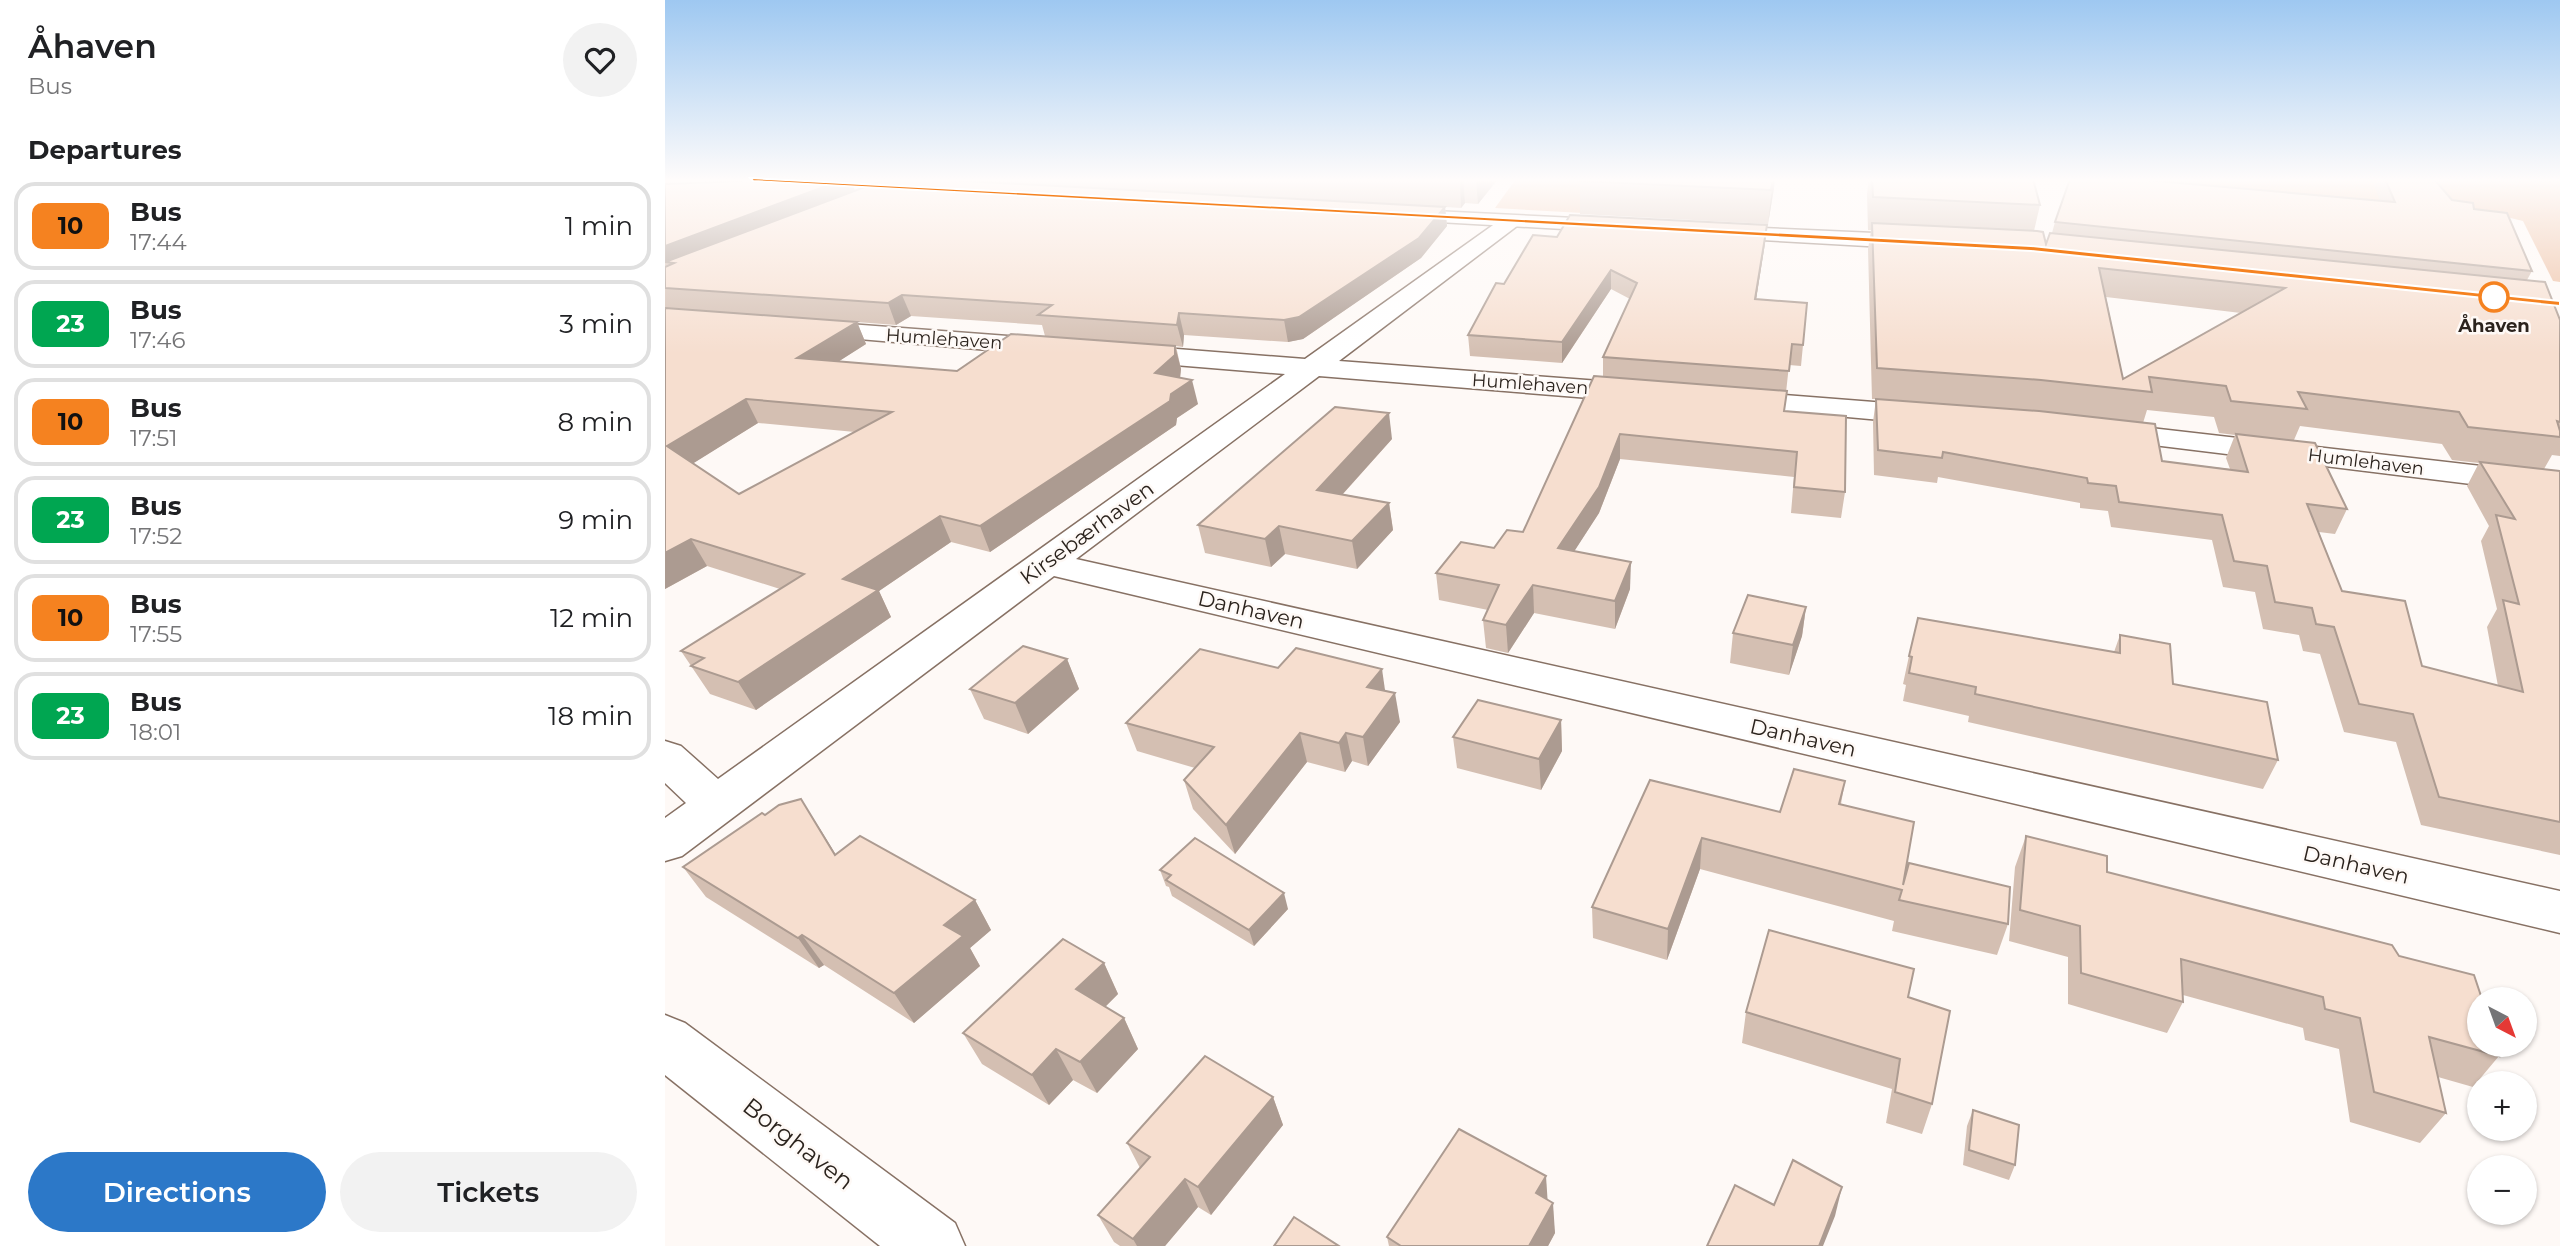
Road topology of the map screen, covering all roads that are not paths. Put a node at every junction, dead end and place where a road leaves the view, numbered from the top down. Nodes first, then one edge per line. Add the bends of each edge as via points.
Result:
1 (1489, 237) edge
2 (1819, 237) edge
3 (1937, 243) edge
4 (789, 327) edge
5 (1312, 367) junction
6 (1671, 395) edge
7 (1712, 398) edge
8 (1954, 417) edge
9 (2074, 428) edge
10 (2560, 485) edge
11 (1046, 563) junction
12 (665, 757) edge
13 (717, 805) junction
14 (665, 844) edge
15 (2560, 912) edge
16 (665, 1041) edge
17 (932, 1246) edge

1 - 5 street, Kirsebærhaven
2 - 3 street
4 - 5 street, Humlehaven
5 - 6 street, Humlehaven
5 - 11 street, Kirsebærhaven
7 - 8 street
9 - 10 street, Humlehaven
11 - 13 street, Kirsebærhaven
11 - 15 street, Danhaven
12 - 13 street
13 - 14 street, Kirsebærhaven
16 - 17 street, Borghaven

